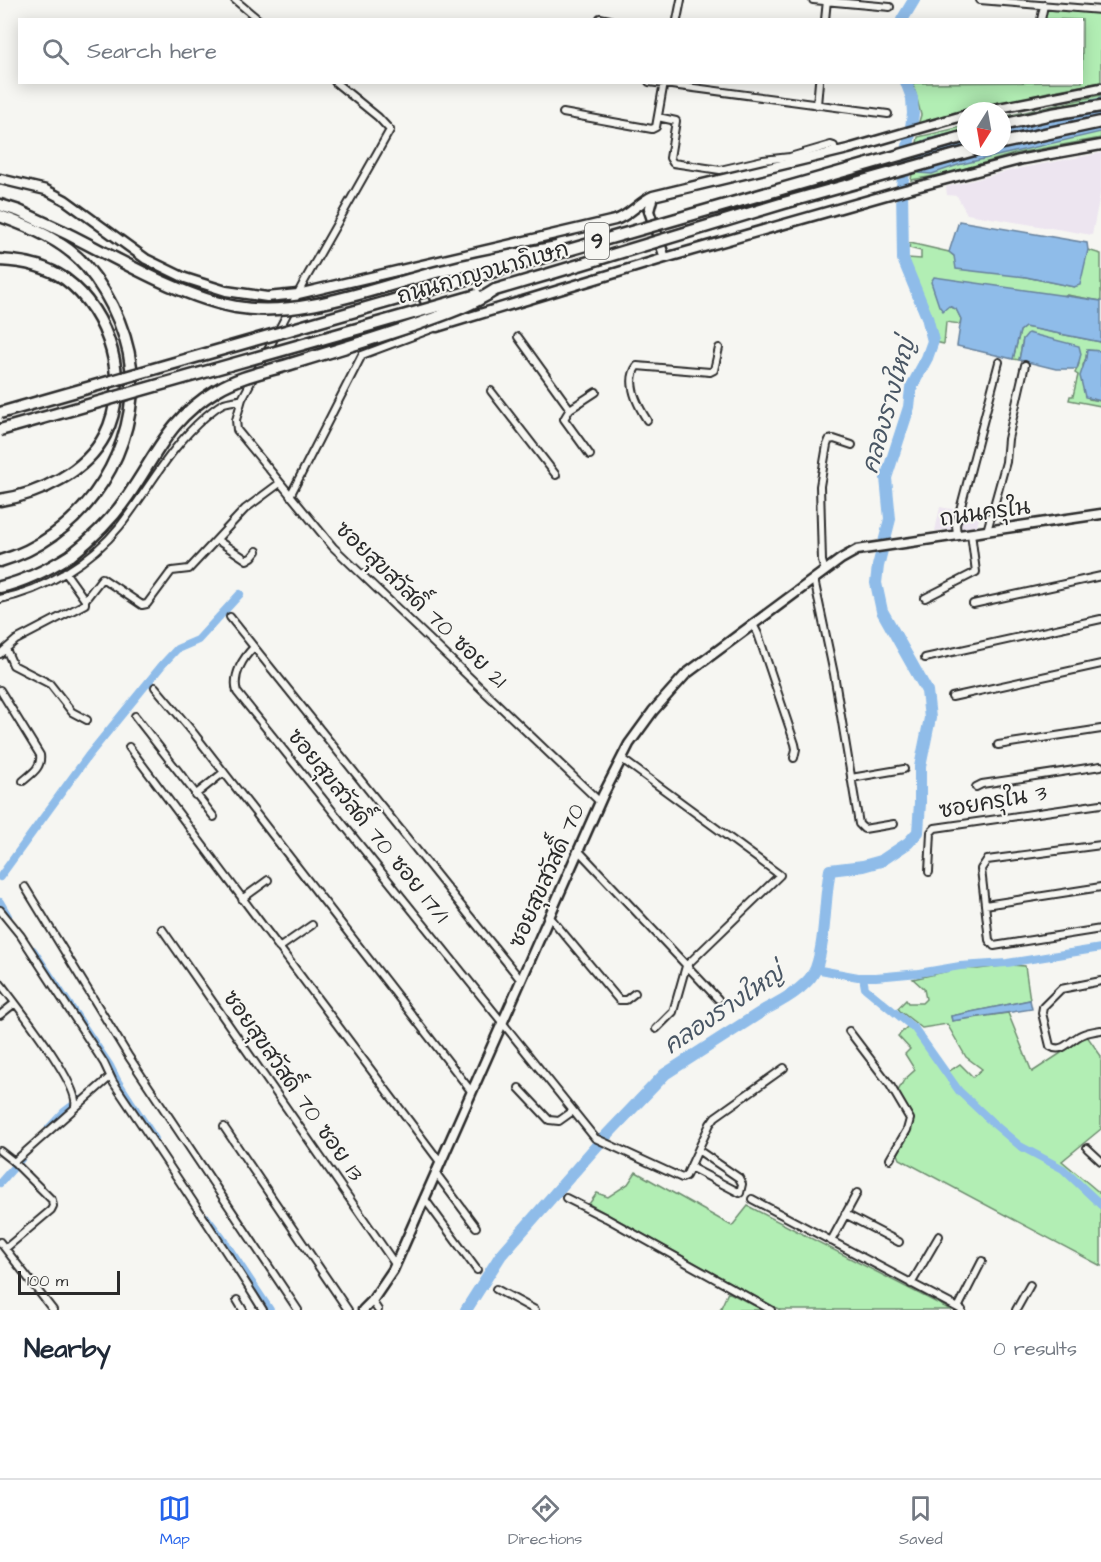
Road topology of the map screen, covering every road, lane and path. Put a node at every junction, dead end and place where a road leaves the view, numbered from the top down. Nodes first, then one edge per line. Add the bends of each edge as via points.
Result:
1 (235, 0) edge
2 (681, 0) edge
3 (813, 0) edge
4 (980, 0) edge
5 (826, 1) edge
6 (1044, 5) junction
7 (890, 7) dead end
8 (1101, 10) edge
9 (257, 18) edge
10 (677, 18) edge
11 (825, 18) edge
12 (1041, 18) edge
13 (337, 84) edge
14 (664, 84) edge
15 (819, 84) edge
16 (1101, 87) edge
17 (817, 105) junction
18 (1011, 105) edge
19 (1101, 106) edge
20 (563, 113) dead end
21 (888, 114) dead end
22 (658, 117) junction
23 (957, 118) edge
24 (1101, 122) edge
25 (1011, 124) edge
26 (957, 139) edge
27 (1011, 141) edge
28 (1101, 145) edge
29 (957, 155) edge
30 (720, 174) junction
31 (0, 179) edge
32 (653, 196) junction
33 (0, 205) edge
34 (0, 216) edge
35 (623, 234) junction
36 (665, 258) junction
37 (0, 260) edge
38 (410, 267) junction
39 (495, 291) junction
40 (298, 294) junction
41 (437, 327) junction
42 (519, 337) dead end
43 (719, 348) dead end
44 (999, 362) dead end
45 (1026, 365) dead end
46 (491, 391) dead end
47 (596, 392) dead end
48 (242, 399) junction
49 (570, 409) junction
50 (0, 413) edge
51 (646, 420) dead end
52 (0, 430) edge
53 (852, 445) dead end
54 (590, 455) dead end
55 (556, 475) dead end
56 (280, 483) junction
57 (290, 496) junction
58 (0, 500) edge
59 (1101, 514) edge
60 (987, 531) junction
61 (971, 533) junction
62 (957, 535) junction
63 (217, 540) junction
64 (874, 547) joint
65 (256, 551) dead end
66 (0, 561) edge
67 (825, 571) junction
68 (65, 572) junction
69 (1101, 576) edge
70 (814, 579) junction
71 (0, 586) edge
72 (925, 598) dead end
73 (0, 599) edge
74 (85, 600) junction
75 (974, 604) dead end
76 (230, 617) dead end
77 (1101, 619) edge
78 (753, 624) junction
79 (254, 646) junction
80 (3, 652) edge
81 (925, 658) dead end
82 (1101, 664) edge
83 (155, 687) dead end
84 (0, 690) edge
85 (952, 697) dead end
86 (135, 716) dead end
87 (87, 720) dead end
88 (1101, 729) edge
89 (998, 745) dead end
90 (129, 747) dead end
91 (794, 758) dead end
92 (622, 759) junction
93 (1101, 766) edge
94 (904, 769) dead end
95 (224, 772) junction
96 (851, 778) junction
97 (23, 782) dead end
98 (976, 787) dead end
99 (195, 795) junction
100 (600, 802) junction
101 (1101, 804) edge
102 (214, 818) dead end
103 (894, 824) dead end
104 (1101, 845) edge
105 (578, 850) junction
106 (928, 872) dead end
107 (268, 880) dead end
108 (24, 887) dead end
109 (1101, 887) edge
110 (242, 899) junction
111 (985, 905) junction
112 (0, 909) edge
113 (549, 916) junction
114 (312, 925) dead end
115 (162, 929) dead end
116 (1101, 929) edge
117 (279, 948) junction
118 (686, 966) junction
119 (520, 979) junction
120 (1101, 981) edge
121 (0, 983) edge
122 (635, 993) dead end
123 (718, 999) dead end
124 (15, 1002) junction
125 (0, 1015) edge
126 (501, 1022) junction
127 (656, 1029) dead end
128 (1101, 1030) edge
129 (849, 1031) dead end
130 (784, 1068) dead end
131 (110, 1077) junction
132 (519, 1088) dead end
133 (471, 1091) junction
134 (75, 1106) junction
135 (573, 1111) junction
136 (224, 1127) dead end
137 (1087, 1148) dead end
138 (698, 1150) junction
139 (0, 1151) edge
140 (890, 1159) dead end
141 (1101, 1161) edge
142 (14, 1162) junction
143 (440, 1162) junction
144 (690, 1167) junction
145 (435, 1172) junction
146 (857, 1193) dead end
147 (424, 1198) junction
148 (566, 1198) dead end
149 (752, 1199) dead end
150 (845, 1214) junction
151 (476, 1227) dead end
152 (939, 1236) dead end
153 (831, 1241) junction
154 (0, 1242) edge
155 (899, 1242) dead end
156 (6, 1248) junction
157 (982, 1261) dead end
158 (395, 1264) junction
159 (477, 1270) dead end
160 (911, 1284) junction
161 (1030, 1285) dead end
162 (496, 1289) dead end
163 (237, 1300) dead end
164 (372, 1301) junction
165 (960, 1309) edge
166 (52, 1310) edge
167 (243, 1310) edge
168 (263, 1310) edge
169 (298, 1310) edge
170 (348, 1310) edge
171 (363, 1310) edge
172 (378, 1310) edge
173 (535, 1310) edge
174 (771, 1310) edge
175 (1016, 1310) edge

1 - 9 street
2 - 10 street
3 - 5 street
4 - 6 street
5 - 7 street
5 - 11 street
6 - 8 street
6 - 12 street
13 - 40 street via 390,130
14 - 17 street
14 - 22 street
15 - 17 street
16 - 18 main road
17 - 21 street
19 - 25 highway
20 - 22 street via 651,129 656,127
22 - 30 street via 676,121 670,162
23 - 30 main road via 835,152
24 - 27 highway
26 - 35 highway, ถนนกาญจนาภิเษก / 9, bridge
28 - 36 main road via 1023,159
29 - 39 highway, ถนนกาญจนาภิเษก / 9, bridge
30 - 32 main road
31 - 40 main road via 56,195 146,259 186,278 226,291 267,297
32 - 36 main road via 649,211
32 - 38 main road via 620,219
33 - 35 highway, bridge via 206,299 269,310 321,303 445,270
34 - 66 highway via 59,243 85,266 120,323 132,381 127,425 117,453 87,505 52,537
35 - 50 highway, ถนนกาญจนาภิเษก / 9, bridge
36 - 41 main road
37 - 58 highway via 39,266 81,293 107,336 117,385 114,413 105,436 89,457 51,484
38 - 40 main road
38 - 41 main road
39 - 52 highway, ถนนกาญจนาภิเษก / 9, bridge
39 - 71 highway, bridge via 456,311 221,388 173,425 127,497 86,543 31,577
40 - 48 street
41 - 57 street via 362,355
42 - 49 street
43 - 51 street via 710,372 637,366 632,372 632,386
44 - 62 street via 956,525
45 - 60 street
46 - 55 street
47 - 49 street
48 - 56 street, ซอยสุขสวัสดิ์ 70 ซอย 21 via 236,420 238,432
48 - 68 street via 216,408 189,431 100,549
49 - 54 street via 565,414 565,423
53 - 67 street via 834,439 827,445 820,486
56 - 57 street, ซอยสุขสวัสดิ์ 70 ซอย 21
56 - 63 street via 245,509
57 - 100 street, ซอยสุขสวัสดิ์ 70 ซอย 21 via 333,547
59 - 60 main road, ถนนครุใน
60 - 61 main road, ถนนครุใน
61 - 62 main road, ถนนครุใน
61 - 72 street via 976,572
62 - 64 main road, ถนนครุใน
63 - 65 street via 247,560
63 - 74 street via 189,569 172,570 147,604 142,605 105,578
64 - 67 main road, ซอยสุขสวัสดิ์ 70 via 857,550
67 - 70 main road, ซอยสุขสวัสดิ์ 70
68 - 73 street
68 - 74 street
69 - 75 street
70 - 78 main road, ซอยสุขสวัสดิ์ 70
70 - 96 street
74 - 80 street via 85,604 16,640
76 - 79 street
77 - 81 street
78 - 91 street via 795,744
78 - 92 main road, ซอยสุขสวัสดิ์ 70 via 686,674 653,711
79 - 119 street
79 - 126 street, ซอยสุขสวัสดิ์ 70 ซอย 17/1 via 239,669 237,692
80 - 87 street via 13,664 50,684 72,712
82 - 85 street
83 - 95 street
84 - 97 street via 40,755 39,766
86 - 99 street
88 - 89 street
90 - 110 street
92 - 100 main road, ซอยสุขสวัสดิ์ 70
92 - 118 street via 780,875
93 - 98 street
94 - 96 street
95 - 99 street
95 - 133 street
96 - 103 street via 860,827
99 - 102 street
100 - 105 main road, ซอยสุขสวัสดิ์ 70
101 - 106 street, ซอยครุใน 3 via 935,828
104 - 111 street via 987,860 981,868
105 - 113 main road, ซอยสุขสวัสดิ์ 70
105 - 118 street
107 - 110 street
108 - 169 street via 129,1057
109 - 111 street
110 - 117 street
111 - 116 street via 989,940 994,946
112 - 131 street via 95,1048
113 - 119 main road, ซอยสุขสวัสดิ์ 70
113 - 122 street via 619,1000
114 - 117 street
115 - 158 street, ซอยสุขสวัสดิ์ 70 ซอย 13
117 - 143 street
118 - 123 street
118 - 127 street via 673,1012
119 - 126 main road, ซอยสุขสวัสดิ์ 70
120 - 128 street via 1061,989 1042,1013 1054,1049 1085,1033
121 - 124 street
124 - 125 street
124 - 134 street via 55,1059
126 - 133 main road, ซอยสุขสวัสดิ์ 70
126 - 135 street, ซอยสุขสวัสดิ์ 70 ซอย 17/1
129 - 140 street via 910,1119
130 - 138 street via 716,1117
131 - 134 street
131 - 168 street
132 - 135 street via 549,1120 559,1121
133 - 143 main road, ซอยสุขสวัสดิ์ 70
134 - 142 street
135 - 144 street, ซอยสุขสวัสดิ์ 70 ซอย 17/1 via 595,1138 605,1144 682,1178
136 - 170 street
137 - 141 street
138 - 144 street
138 - 144 street via 739,1178 740,1193
139 - 142 street
142 - 156 street via 52,1200 53,1206
143 - 145 main road, ซอยสุขสวัสดิ์ 70
145 - 147 main road, ซอยสุขสวัสดิ์ 70
145 - 151 street
146 - 150 street
147 - 158 main road, ซอยสุขสวัสดิ์ 70
147 - 159 street
148 - 174 street
149 - 153 street
150 - 153 street
150 - 155 street
152 - 160 street
153 - 160 street
154 - 156 street
156 - 166 street
157 - 165 street
158 - 164 main road, ซอยสุขสวัสดิ์ 70
160 - 165 street
161 - 175 street
162 - 173 street
163 - 167 street
164 - 171 main road, ซอยสุขสวัสดิ์ 70
164 - 172 street

